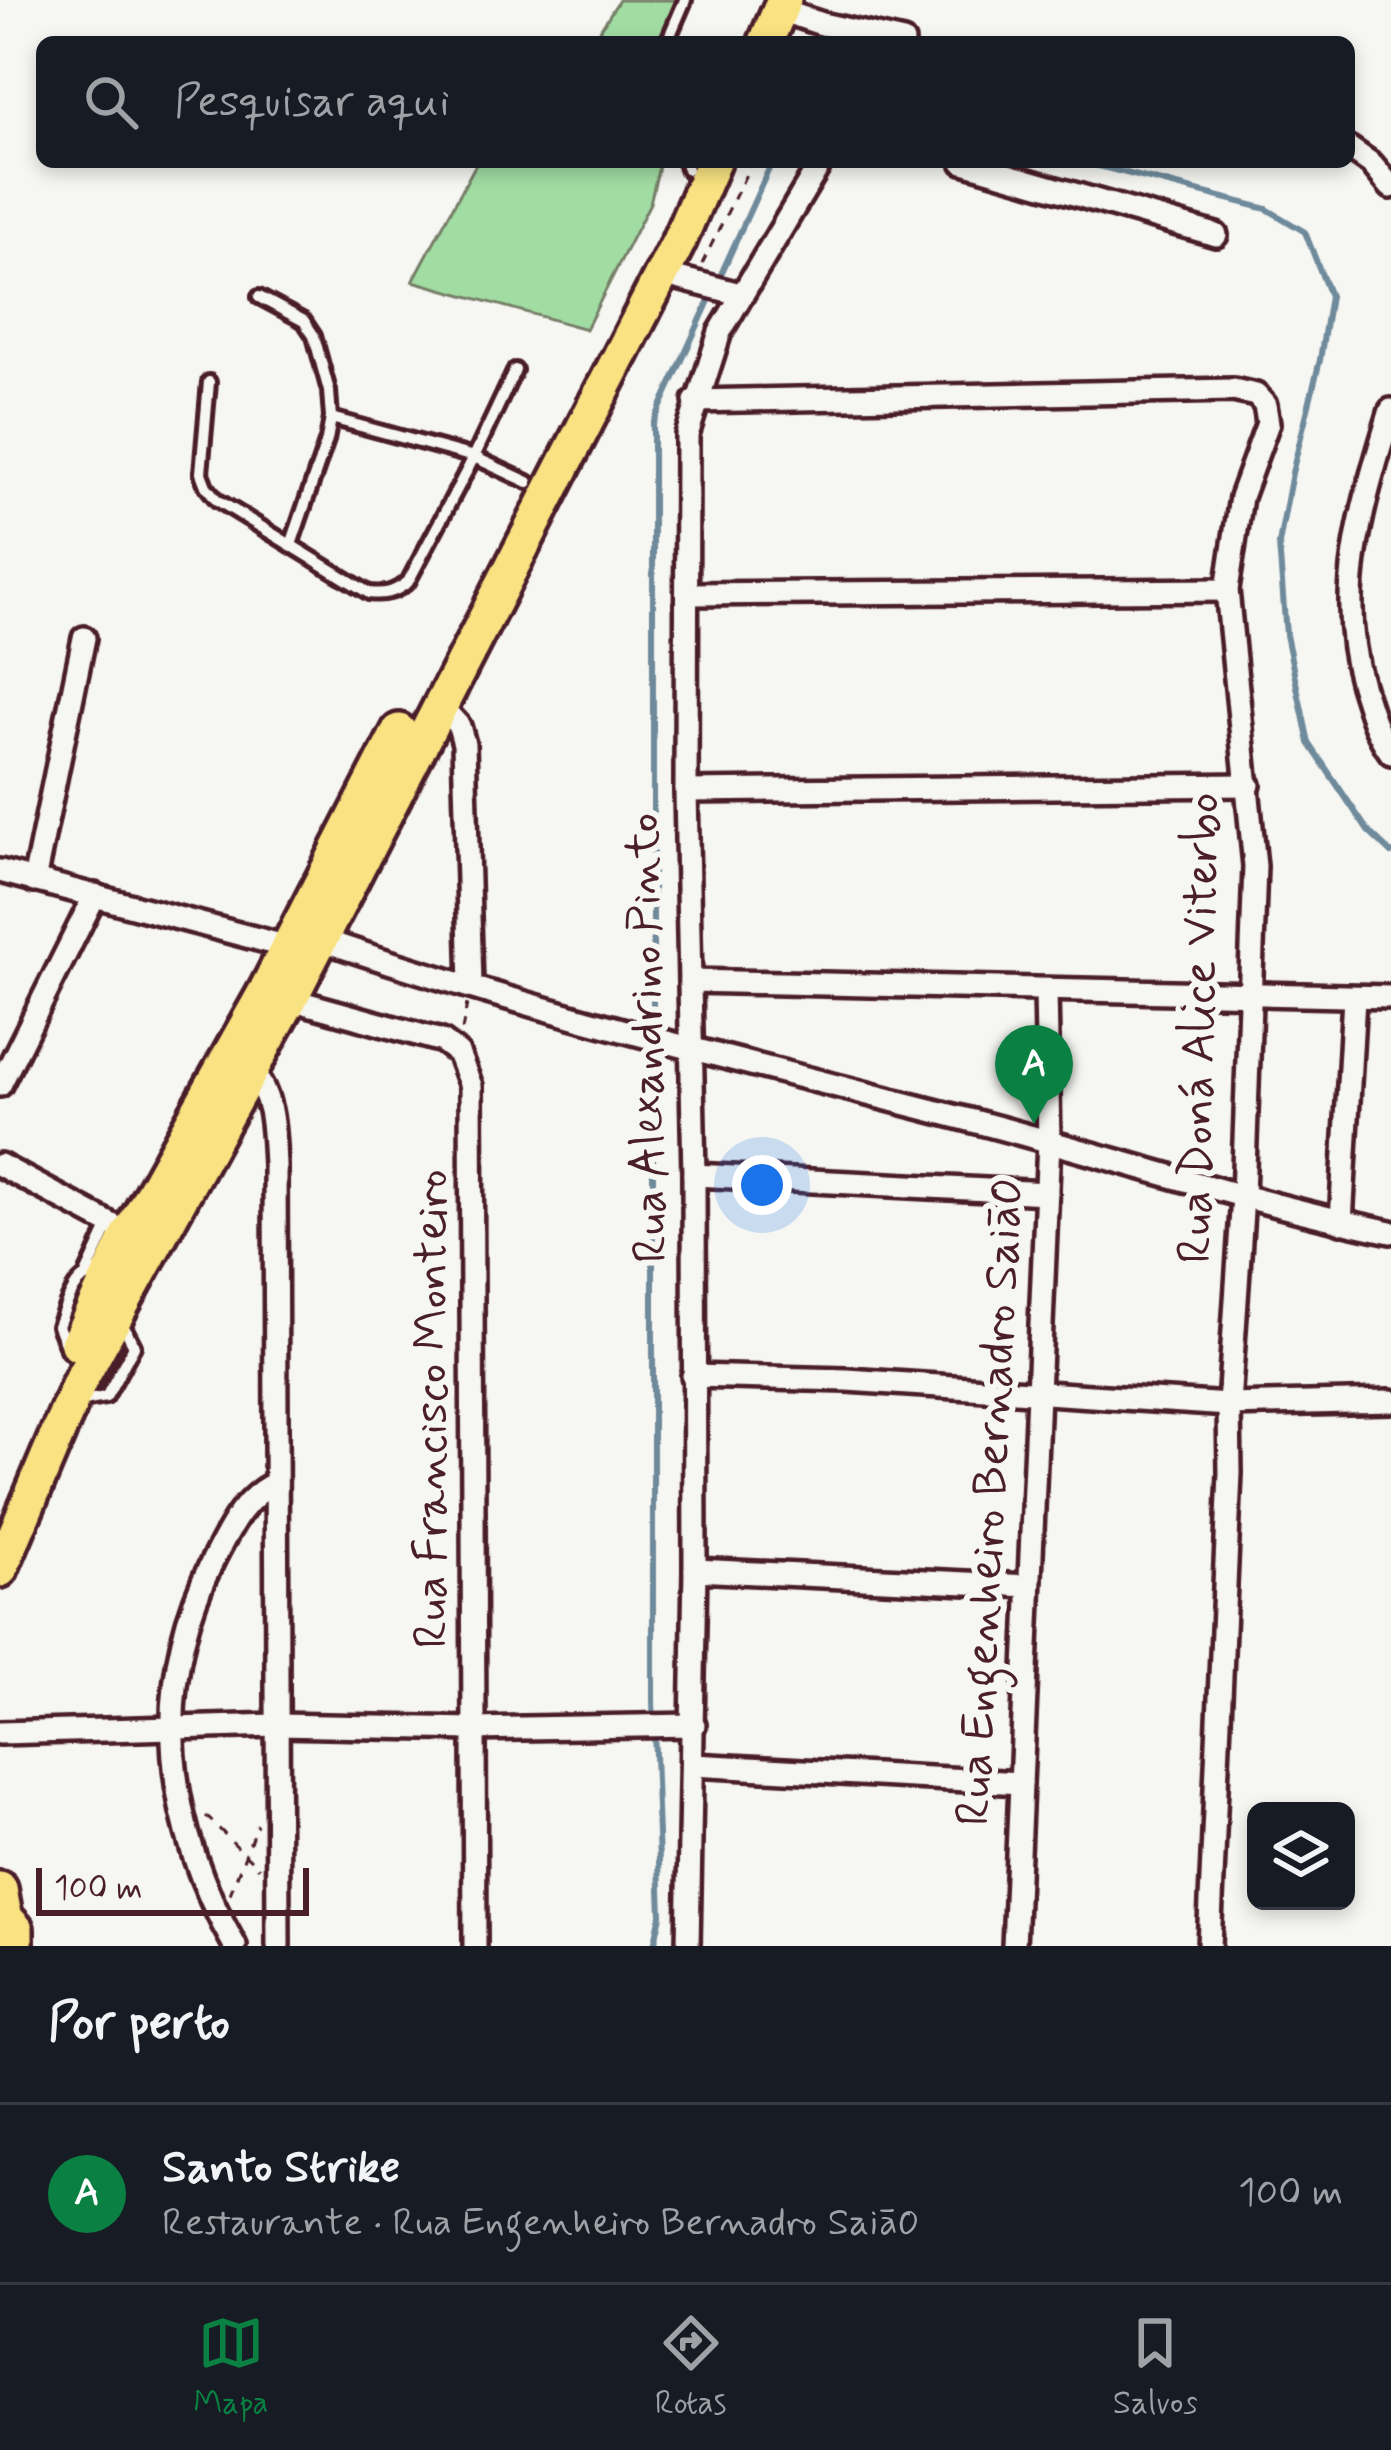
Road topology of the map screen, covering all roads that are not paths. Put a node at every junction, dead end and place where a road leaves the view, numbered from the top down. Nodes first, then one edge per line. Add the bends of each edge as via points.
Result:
1 (685, 0) edge
2 (775, 3) edge
3 (670, 36) edge
4 (748, 36) edge
5 (767, 36) edge
6 (876, 36) edge
7 (1355, 152) edge
8 (692, 168) edge
9 (693, 168) edge
10 (816, 168) edge
11 (984, 168) edge
12 (1391, 187) edge
13 (1216, 235) dead end
14 (677, 278) junction
15 (740, 294) junction
16 (259, 297) dead end
17 (514, 370) dead end
18 (209, 382) dead end
19 (695, 400) junction
20 (1391, 410) edge
21 (331, 418) junction
22 (474, 457) junction
23 (528, 482) junction
24 (291, 545) junction
25 (1228, 590) junction
26 (688, 594) junction
27 (84, 638) dead end
28 (439, 704) junction
29 (1391, 753) edge
30 (1249, 785) junction
31 (686, 791) junction
32 (0, 872) edge
33 (34, 881) junction
34 (95, 896) junction
35 (303, 943) junction
36 (691, 981) junction
37 (471, 985) junction
38 (1046, 991) junction
39 (1251, 996) junction
40 (1354, 998) junction
41 (1391, 998) edge
42 (290, 999) junction
43 (682, 1045) junction
44 (251, 1069) junction
45 (0, 1085) edge
46 (1049, 1141) junction
47 (0, 1165) edge
48 (694, 1175) junction
49 (1047, 1193) junction
50 (1243, 1196) junction
51 (1341, 1222) junction
52 (120, 1228) junction
53 (1391, 1232) edge
54 (693, 1376) junction
55 (72, 1379) junction
56 (1040, 1394) junction
57 (1391, 1402) edge
58 (1229, 1405) junction
59 (276, 1483) junction
60 (0, 1515) edge
61 (1, 1564) edge
62 (695, 1570) junction
63 (1029, 1586) junction
64 (277, 1725) junction
65 (694, 1725) junction
66 (170, 1729) junction
67 (474, 1729) junction
68 (0, 1733) edge
69 (693, 1765) junction
70 (1021, 1783) junction
71 (235, 1946) edge
72 (278, 1946) edge
73 (475, 1946) edge
74 (688, 1946) edge
75 (1014, 1946) edge
76 (1210, 1946) edge

1 - 3 lane
2 - 4 main road
2 - 5 main road
2 - 6 street
7 - 12 street
8 - 23 main road
9 - 14 main road
10 - 15 street, Rua Alexandrino Pinto
11 - 13 street
14 - 15 street
14 - 28 main road
15 - 19 street, Rua Alexandrino Pinto
16 - 21 lane via 314,336
17 - 22 lane
18 - 24 lane via 206,486
19 - 25 street, Rua Doná Alice Viterbo via 1256,395 1268,423 1241,497
19 - 26 street, Rua Alexandrino Pinto via 687,435
20 - 29 street via 1349,577 1354,656 1376,733
21 - 22 lane
21 - 24 lane
22 - 23 lane
22 - 24 lane via 396,591 369,592
23 - 35 main road
25 - 26 street
25 - 30 street, Rua Doná Alice Viterbo
26 - 31 street, Rua Alexandrino Pinto
27 - 33 street
28 - 35 main road
28 - 37 street via 464,744
30 - 31 street
30 - 39 street, Rua Doná Alice Viterbo
31 - 36 street, Rua Alexandrino Pinto
32 - 33 street
33 - 34 street
34 - 35 street
34 - 45 street
35 - 37 street
35 - 42 main road
35 - 52 main road
36 - 38 street
36 - 43 street, Rua Alexandrino Pinto
37 - 43 street
38 - 39 street
38 - 46 street, Rua Engenheiro Bernadro Saiā0
39 - 40 street
39 - 50 street, Rua Doná Alice Viterbo
40 - 41 street
40 - 51 street
42 - 44 main road
42 - 67 street, Rua Francisco Monteiro via 435,1038 458,1053 471,1086
43 - 46 street
43 - 48 street, Rua Alexandrino Pinto
44 - 55 main road via 160,1242
44 - 59 street via 272,1107
46 - 49 street, Rua Engenheiro Bernadro Saiā0
46 - 50 street
47 - 52 street
48 - 49 street
48 - 54 street, Rua Alexandrino Pinto
49 - 56 street, Rua Engenheiro Bernadro Saiā0
50 - 51 street
50 - 58 street, Rua Doná Alice Viterbo
51 - 53 street
52 - 55 main road via 100,1270
54 - 56 street
54 - 62 street, Rua Alexandrino Pinto
55 - 60 main road
55 - 61 main road
56 - 58 street
56 - 63 street, Rua Engenheiro Bernadro Saiā0
57 - 58 street
58 - 76 street, Rua Doná Alice Viterbo
59 - 64 street
59 - 66 street via 238,1516 191,1607
62 - 63 street
62 - 65 street, Rua Alexandrino Pinto
63 - 70 street, Rua Engenheiro Bernadro Saiā0
64 - 66 street
64 - 67 street
64 - 72 street
65 - 67 street
65 - 69 street, Rua Alexandrino Pinto
66 - 68 street
66 - 71 street via 187,1834
67 - 73 street, Rua Francisco Monteiro
69 - 70 street
69 - 74 street, Rua Alexandrino Pinto
70 - 75 street, Rua Engenheiro Bernadro Saiā0

